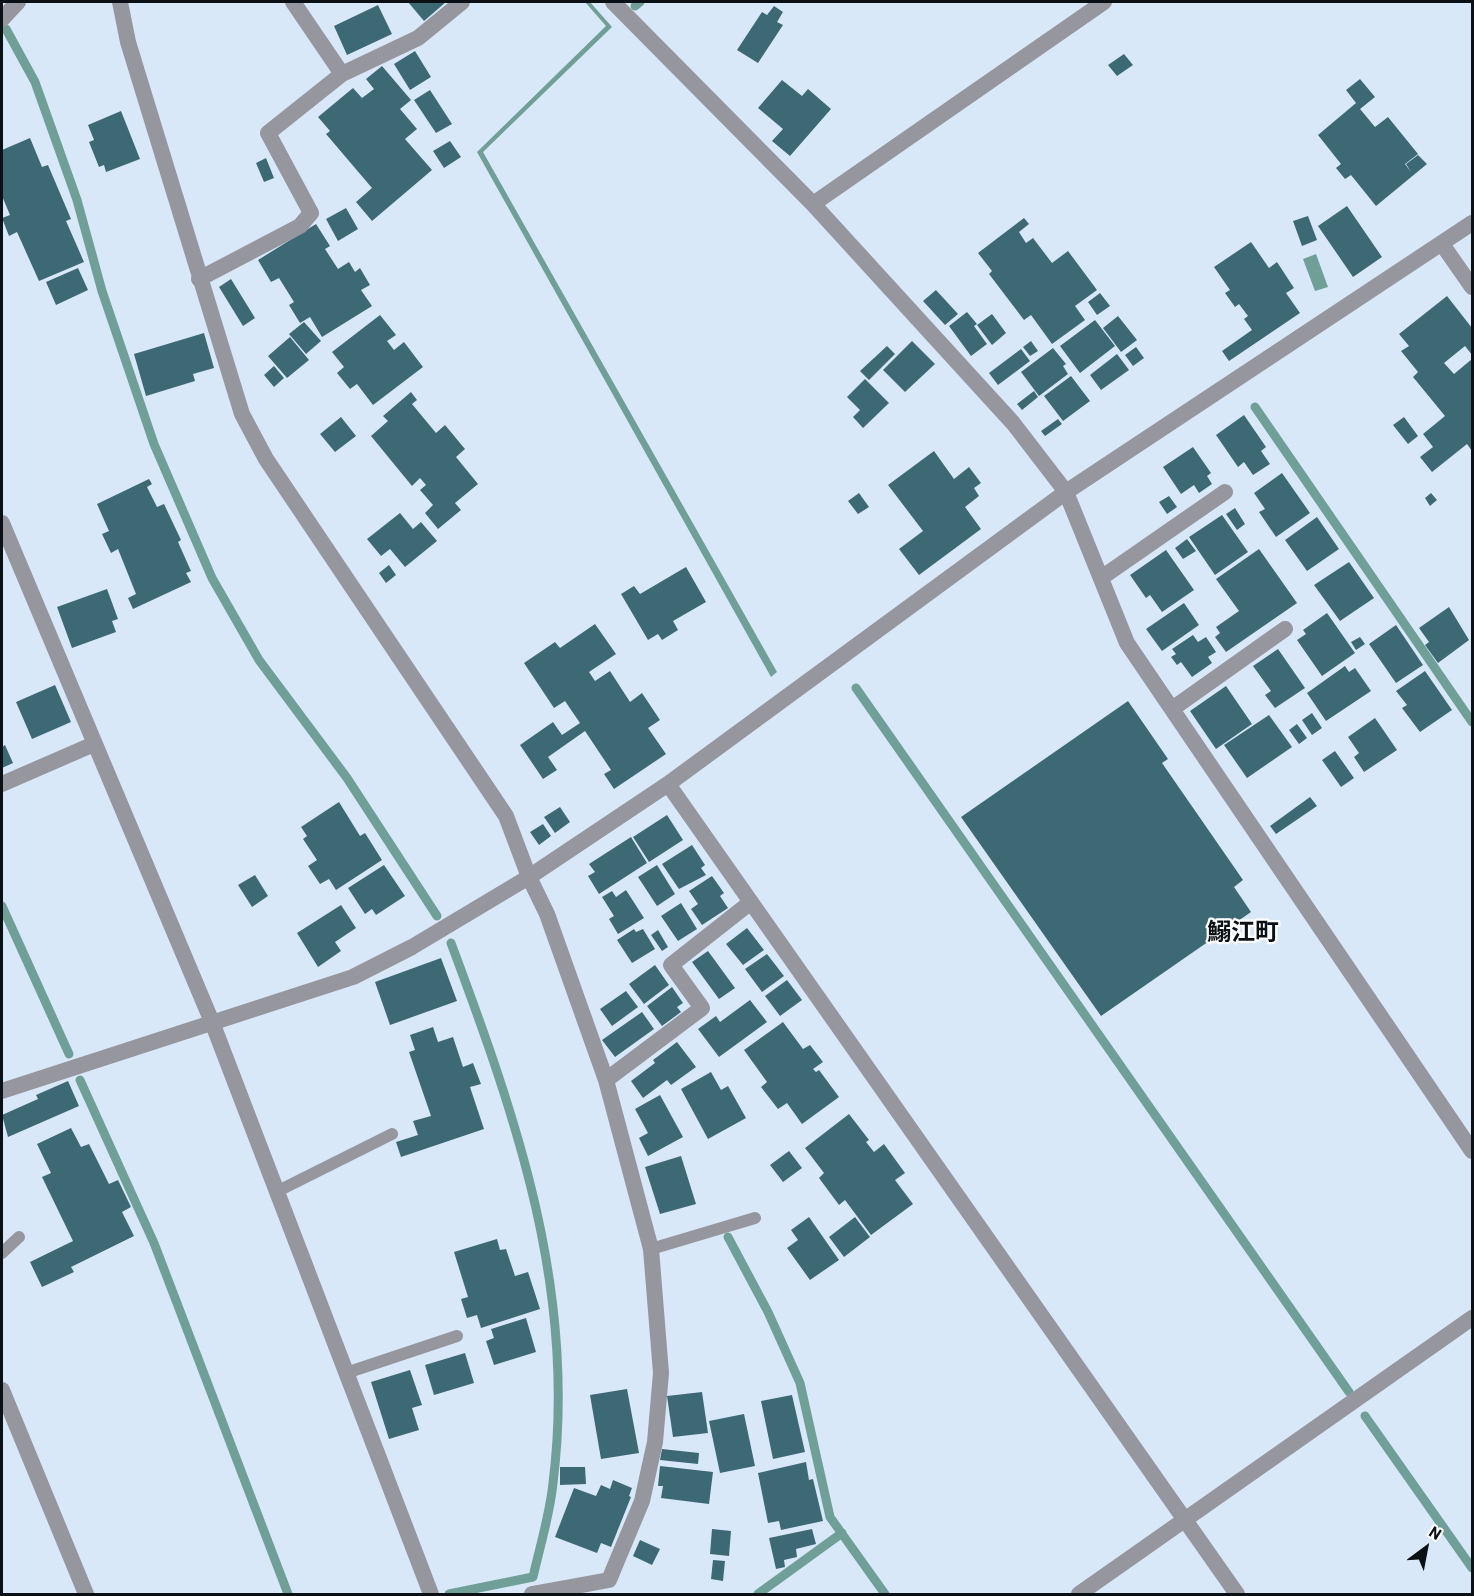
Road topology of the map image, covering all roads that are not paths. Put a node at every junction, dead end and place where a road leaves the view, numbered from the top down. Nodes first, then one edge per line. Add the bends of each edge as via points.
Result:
1 (18, 2) edge
2 (120, 2) edge
3 (293, 2) edge
4 (462, 2) edge
5 (613, 2) edge
6 (1104, 2) edge
7 (2, 19) edge
8 (342, 74) junction
9 (813, 204) junction
10 (1473, 223) edge
11 (1442, 244) junction
12 (199, 279) junction
13 (1473, 287) edge
14 (1066, 492) junction
15 (1225, 492) dead end
16 (2, 523) edge
17 (1101, 578) junction
18 (1285, 629) dead end
19 (1172, 709) junction
20 (94, 744) junction
21 (2, 784) edge
22 (668, 784) junction
23 (529, 877) junction
24 (751, 902) junction
25 (212, 1022) junction
26 (606, 1080) junction
27 (2, 1091) edge
28 (392, 1134) dead end
29 (1473, 1151) edge
30 (276, 1191) junction
31 (755, 1218) dead end
32 (19, 1237) dead end
33 (651, 1249) junction
34 (2, 1253) edge
35 (1473, 1318) edge
36 (457, 1336) dead end
37 (346, 1373) junction
38 (2, 1390) edge
39 (1185, 1519) junction
40 (608, 1587) edge
41 (86, 1594) edge
42 (431, 1594) edge
43 (532, 1594) edge
44 (1079, 1594) edge
45 (1238, 1594) edge

1 - 7 street
2 - 12 street via 128,42
3 - 8 street
4 - 8 street via 418,38
5 - 9 street
6 - 9 street
8 - 12 street via 268,133 311,213 300,226
9 - 14 street via 1013,423
10 - 11 street
11 - 13 street
11 - 14 street
12 - 23 street via 242,414 266,459 506,816
14 - 17 street
14 - 22 street
15 - 17 street
16 - 20 street
17 - 19 street via 1127,643
18 - 19 street
19 - 29 street
20 - 21 street
20 - 25 street
22 - 23 street
22 - 24 street
23 - 25 street via 412,947 353,977
23 - 26 street via 547,914
24 - 26 street via 671,965 702,1008
24 - 39 street
25 - 27 street
25 - 30 street
26 - 33 street
28 - 30 lane
30 - 37 street
31 - 33 lane
32 - 34 lane
33 - 40 street via 661,1373 655,1442 642,1501
35 - 39 street
36 - 37 lane
37 - 42 street
38 - 41 street
39 - 44 street
39 - 45 street
40 - 43 street

